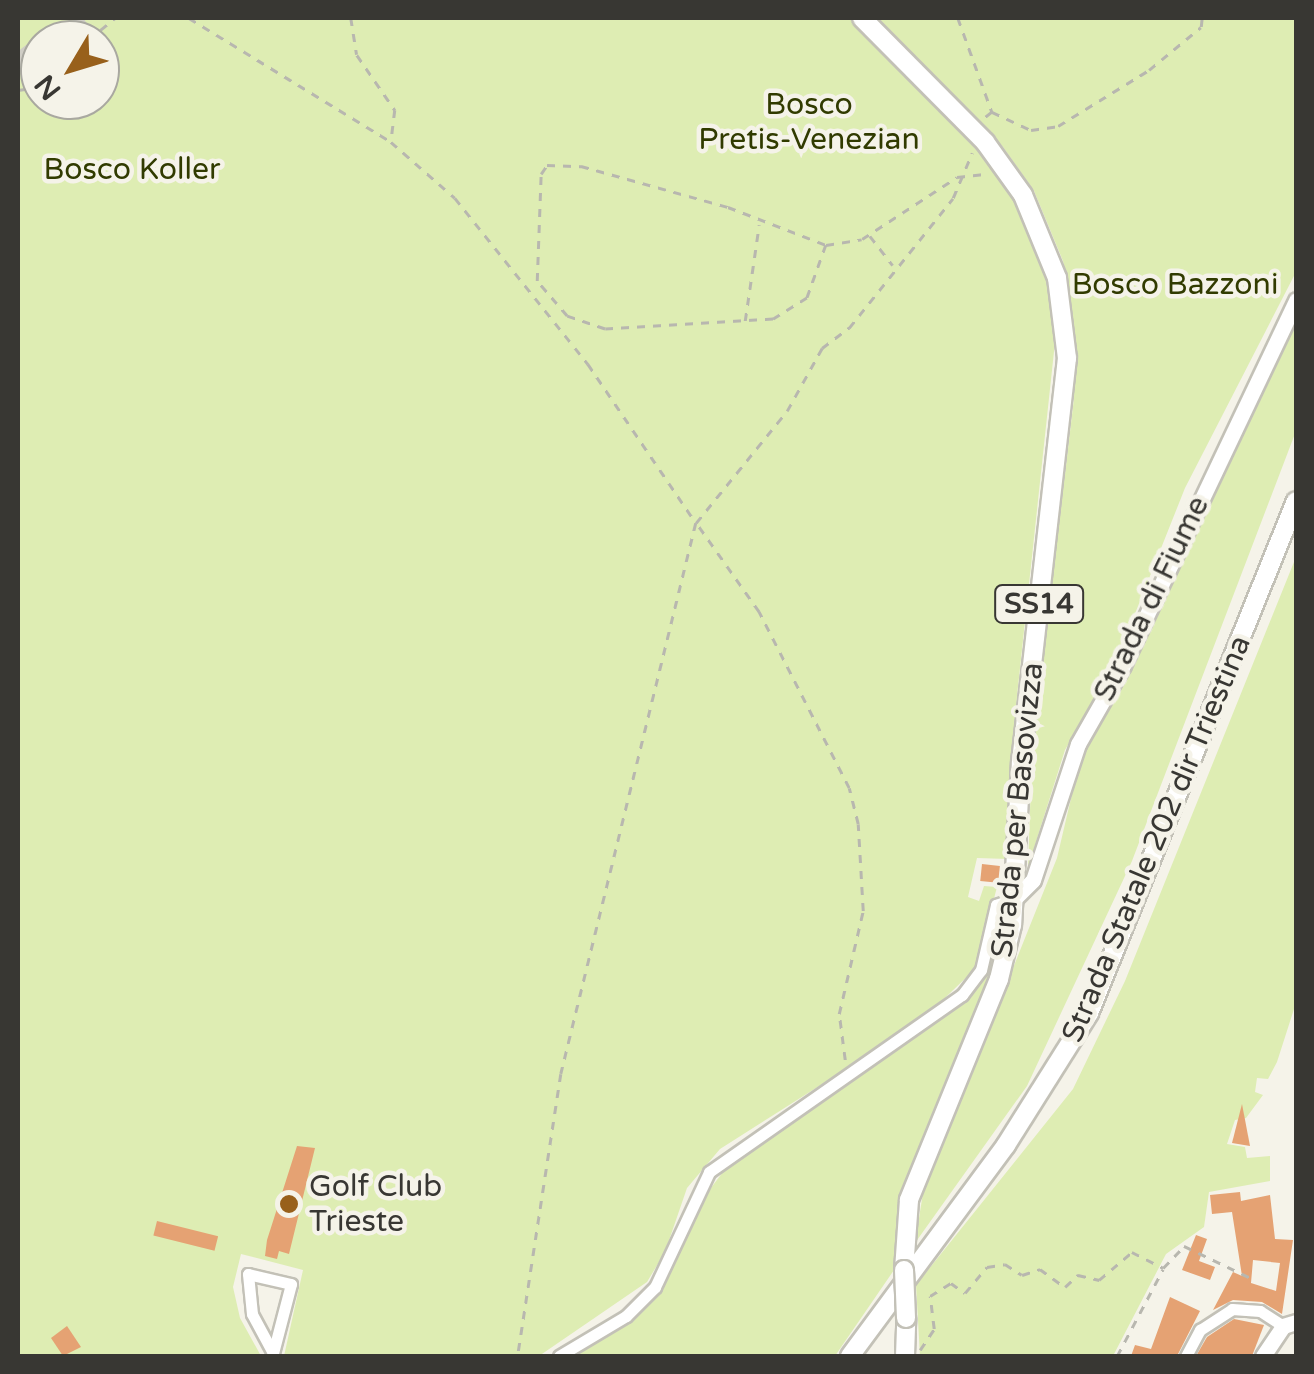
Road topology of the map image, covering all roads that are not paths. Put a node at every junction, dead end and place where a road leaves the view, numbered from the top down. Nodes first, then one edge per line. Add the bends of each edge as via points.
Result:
1 (862, 18) edge
2 (1296, 300) edge
3 (1296, 501) edge
4 (1296, 521) edge
5 (1250, 620) junction
6 (1014, 898) junction
7 (1290, 1324) edge
8 (905, 1353) edge
9 (272, 1355) edge
10 (559, 1356) edge
11 (850, 1356) edge
12 (1186, 1356) edge
13 (1262, 1356) edge

1 - 6 main road, Strada per Basovizza / SS14 via 1012,176 1052,260 1067,358 1021,761
2 - 6 street, Strada di Fiume via 1123,665 1078,744 1033,880
3 - 5 main road, Strada Statale 202 dir Triestina
4 - 5 street
5 - 11 main road, Strada Statale 202 dir Triestina via 1088,1014 1006,1145
6 - 8 main road, Strada per Basovizza / SS14, bridge via 999,979 912,1191 903,1242
6 - 10 street via 996,905 981,970 962,994 709,1172 655,1287 626,1316
7 - 12 street via 1232,1309 1200,1330
7 - 13 street
9 - 9 street via 291,1284 248,1274 252,1314

